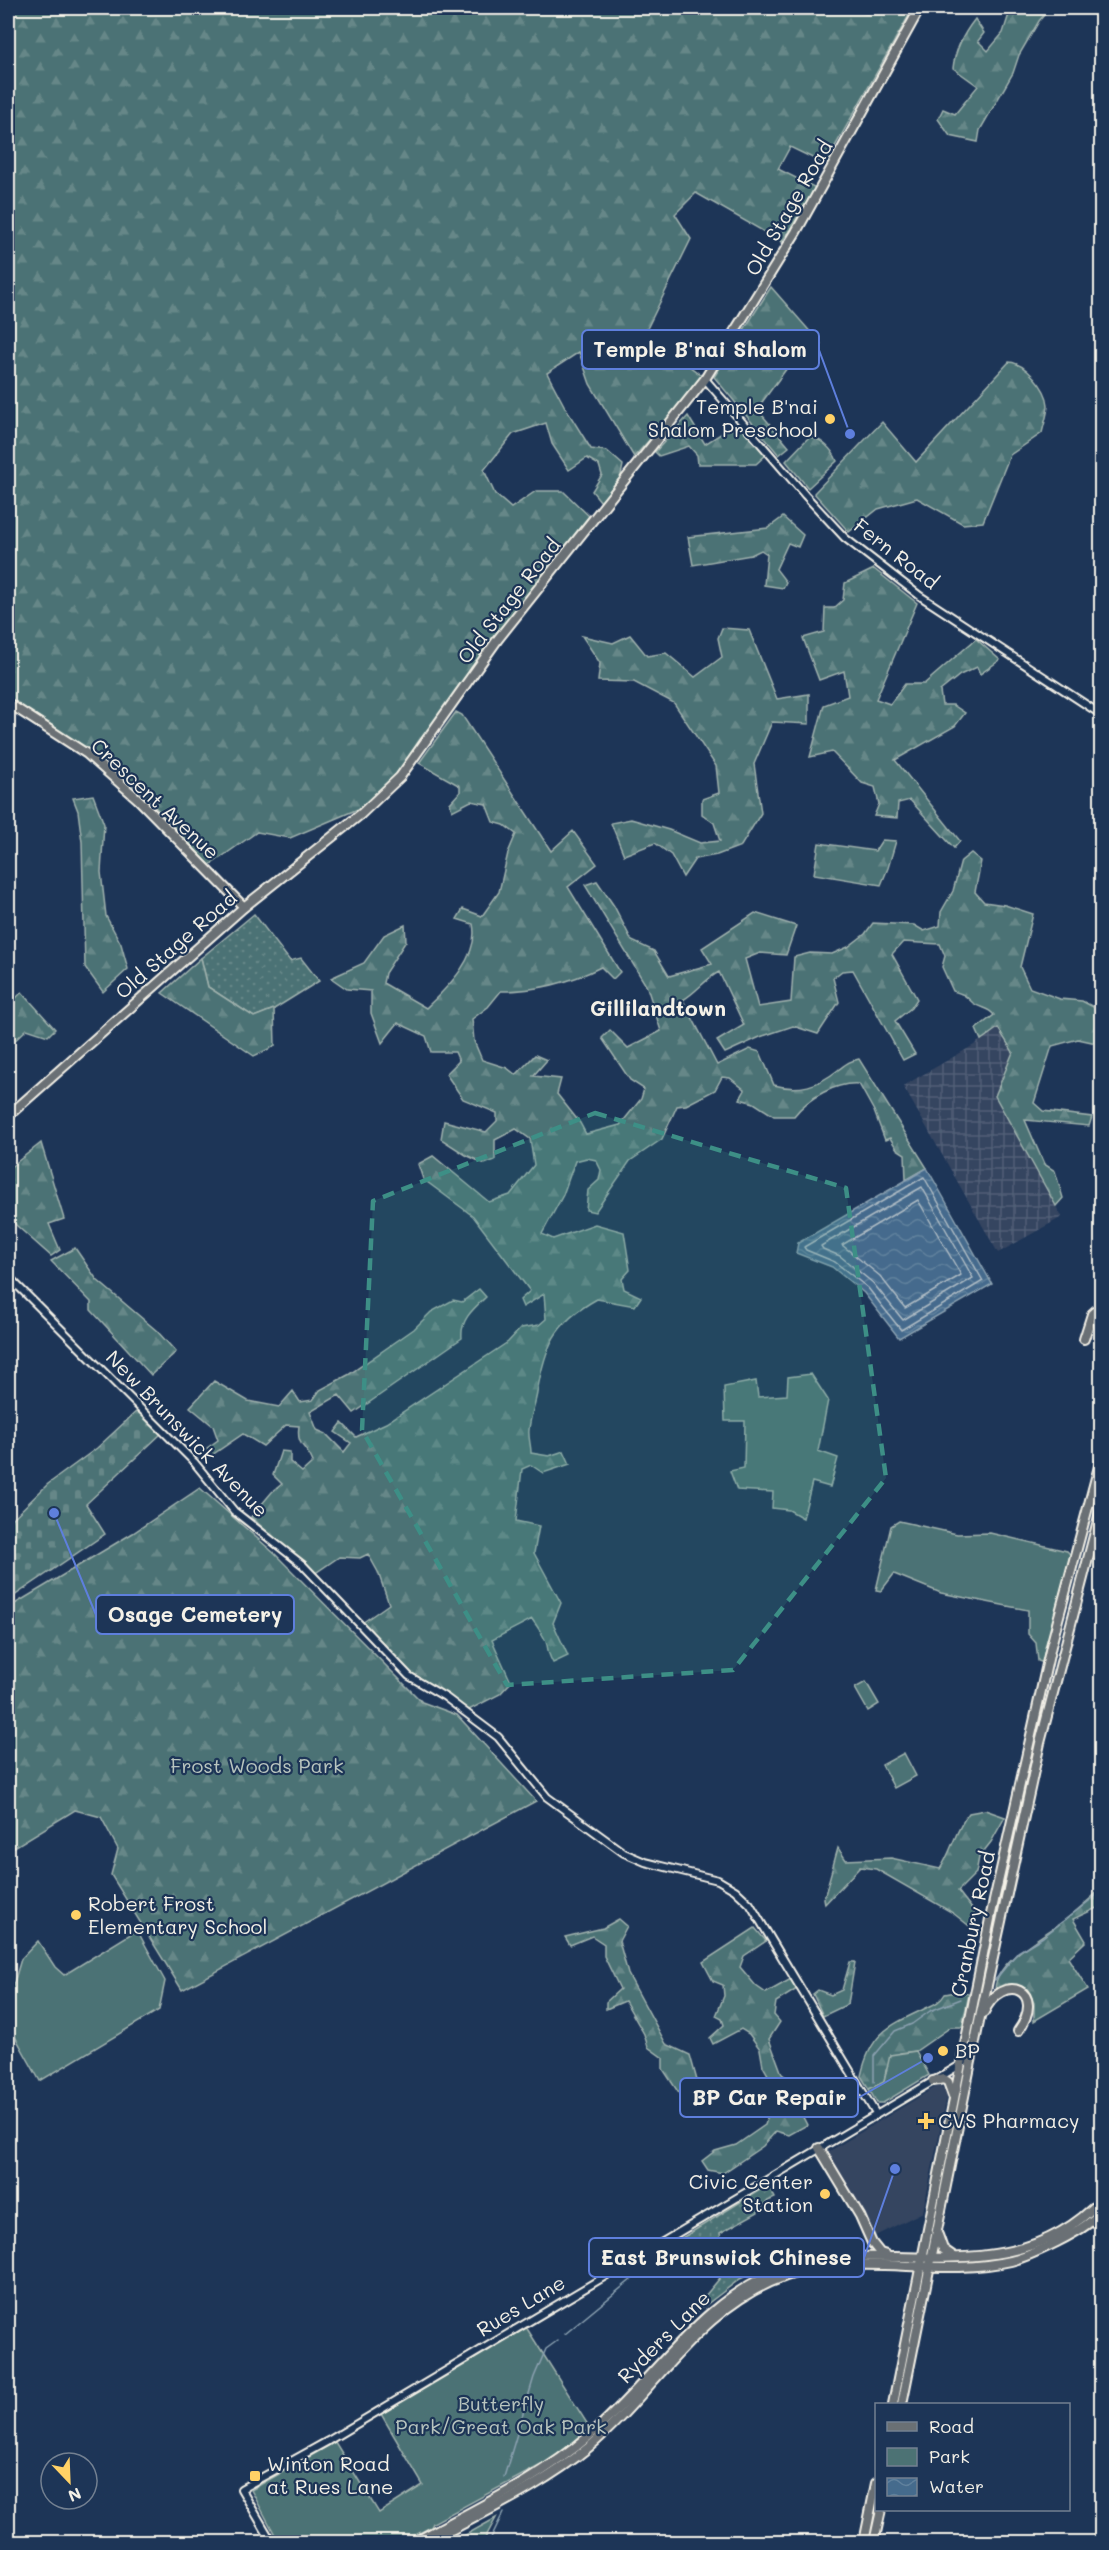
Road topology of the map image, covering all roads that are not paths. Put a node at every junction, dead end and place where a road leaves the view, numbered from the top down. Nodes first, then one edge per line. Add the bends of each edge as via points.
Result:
1 (920, 8) edge
2 (705, 379) junction
3 (8, 703) edge
4 (1101, 715) edge
5 (244, 907) junction
6 (8, 1116) edge
7 (8, 1276) edge
8 (1101, 1305) edge
9 (1084, 1339) dead end
10 (1101, 1455) edge
11 (1101, 1505) edge
12 (979, 2022) junction
13 (1018, 2031) dead end
14 (972, 2058) junction
15 (961, 2064) junction
16 (933, 2081) junction
17 (954, 2098) junction
18 (876, 2114) junction
19 (819, 2148) junction
20 (1101, 2199) edge
21 (1101, 2211) edge
22 (937, 2233) junction
23 (890, 2257) junction
24 (960, 2258) junction
25 (922, 2262) junction
26 (931, 2262) junction
27 (893, 2403) edge
28 (902, 2403) edge
29 (875, 2488) edge
30 (881, 2511) edge
31 (272, 2542) edge
32 (414, 2542) edge
33 (429, 2542) edge
34 (864, 2542) edge
35 (874, 2542) edge

1 - 2 main road, Old Stage Road via 796,232
2 - 4 street, Fern Road via 840,534 920,596
2 - 5 main road, Old Stage Road via 498,639 400,777 361,814
3 - 5 main road, Crescent Avenue via 87,754 138,798
5 - 6 main road, Old Stage Road
7 - 18 street, New Brunswick Avenue via 194,1462 234,1511 303,1565 409,1676 445,1697 498,1737 547,1797 624,1852 645,1862 718,1880 750,1904
8 - 9 main road via 1092,1314
10 - 15 main road, Cranbury Road via 1048,1657
11 - 12 main road, Cranbury Road via 1040,1743
12 - 13 main road via 994,1997 1013,1989 1024,1995 1029,2007
12 - 14 main road, Cranbury Road
14 - 15 street, Rues Lane
14 - 22 main road, Cranbury Road
15 - 16 street, Rues Lane
15 - 17 main road, Cranbury Road
16 - 17 main road via 948,2082
16 - 18 street, Rues Lane
17 - 25 main road, Cranbury Road
18 - 19 street, Rues Lane
19 - 23 main road via 872,2243
19 - 31 street, Rues Lane via 241,2489
20 - 24 main road, Ryders Lane via 1050,2238 1001,2255
21 - 26 main road, Ryders Lane via 1072,2234 1013,2261 985,2265
22 - 24 main road via 945,2251
22 - 26 main road, Cranbury Road
23 - 25 main road, Ryders Lane
23 - 32 main road, Ryders Lane via 818,2260 785,2268 744,2288 699,2321 590,2436 532,2476
24 - 26 main road, Ryders Lane
25 - 26 main road, Ryders Lane
25 - 27 main road, Cranbury Road
25 - 33 main road, Ryders Lane via 824,2267 788,2275 750,2292 704,2326 588,2448 531,2486
26 - 28 main road, Cranbury Road
29 - 34 main road
30 - 35 main road

